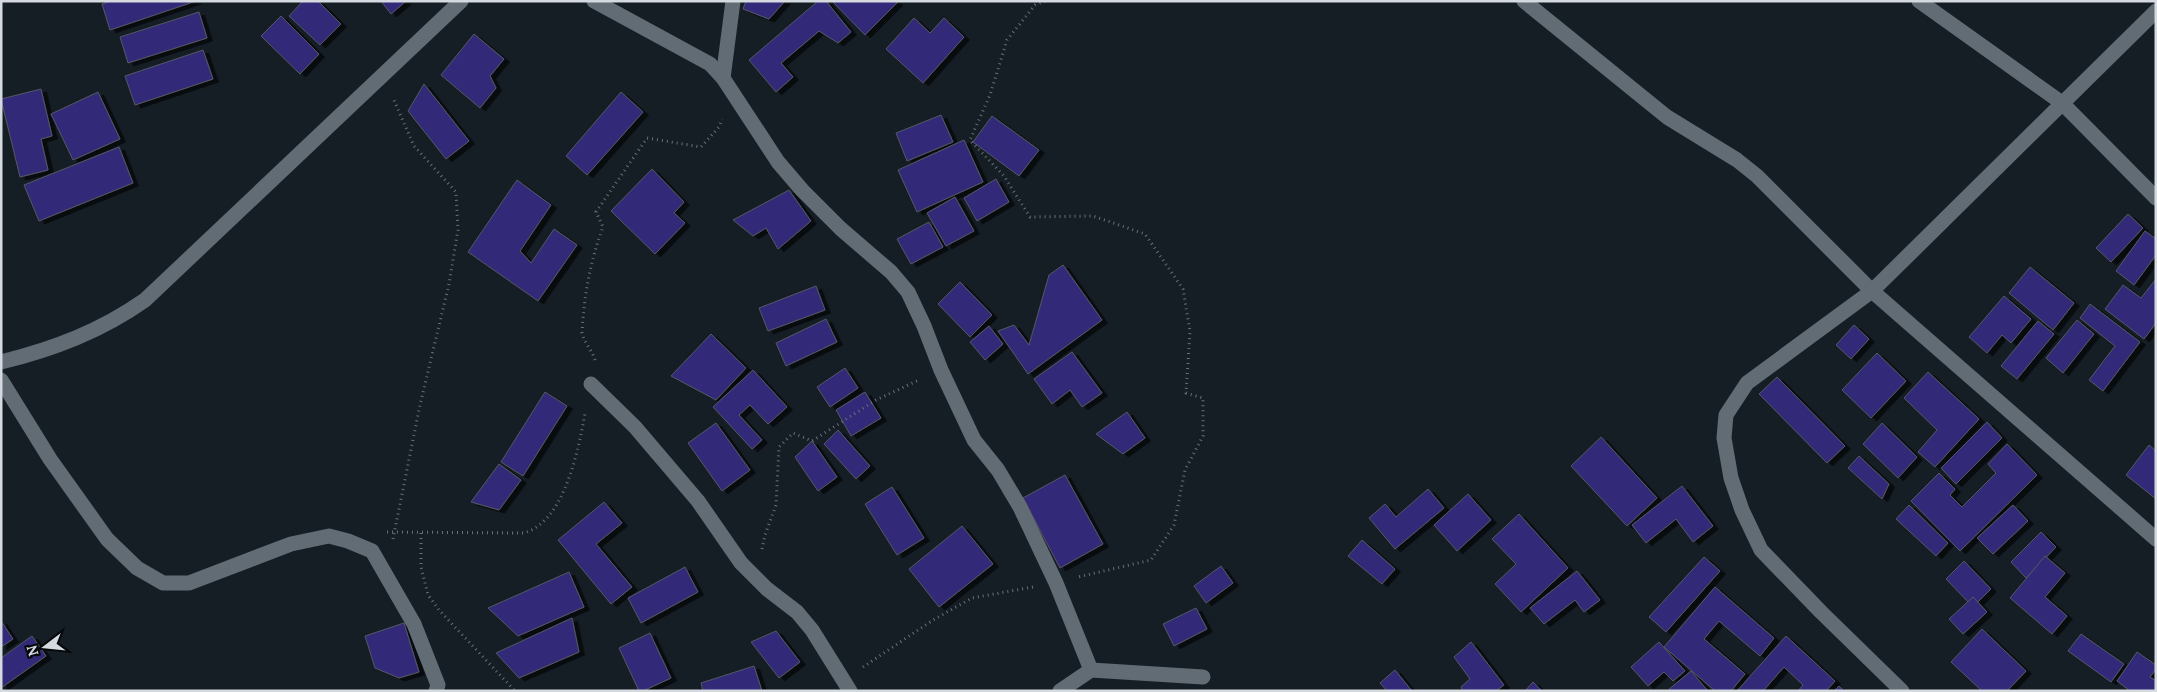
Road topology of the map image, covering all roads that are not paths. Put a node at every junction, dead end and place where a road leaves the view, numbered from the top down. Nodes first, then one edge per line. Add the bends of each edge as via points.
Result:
1 (461, 1) edge
2 (594, 1) edge
3 (733, 1) edge
4 (1524, 1) edge
5 (1919, 1) edge
6 (2156, 11) edge
7 (723, 78) junction
8 (2062, 103) junction
9 (2156, 198) edge
10 (1872, 291) junction
11 (1, 362) edge
12 (1, 380) edge
13 (590, 384) road end
14 (2156, 539) edge
15 (1092, 670) junction
16 (1203, 677) dead end
17 (847, 686) edge
18 (436, 691) edge
19 (1060, 691) edge
20 (1902, 691) edge

1 - 11 street via 145,300 82,337
2 - 7 street via 710,64
3 - 7 street
4 - 10 street via 1667,117 1757,176
5 - 8 street
6 - 8 street
7 - 15 street via 778,162 802,190 841,229 892,272 908,292 974,440 998,470 1020,507
8 - 9 street
8 - 10 street
10 - 14 street
10 - 20 street via 1747,383 1726,415 1724,438 1730,478 1762,550
12 - 18 street via 50,459 107,539 137,568 163,583 189,583 291,544 328,536 372,551 414,624 438,685
13 - 17 street via 635,427 691,492 741,563 797,612
15 - 16 street
15 - 19 street

